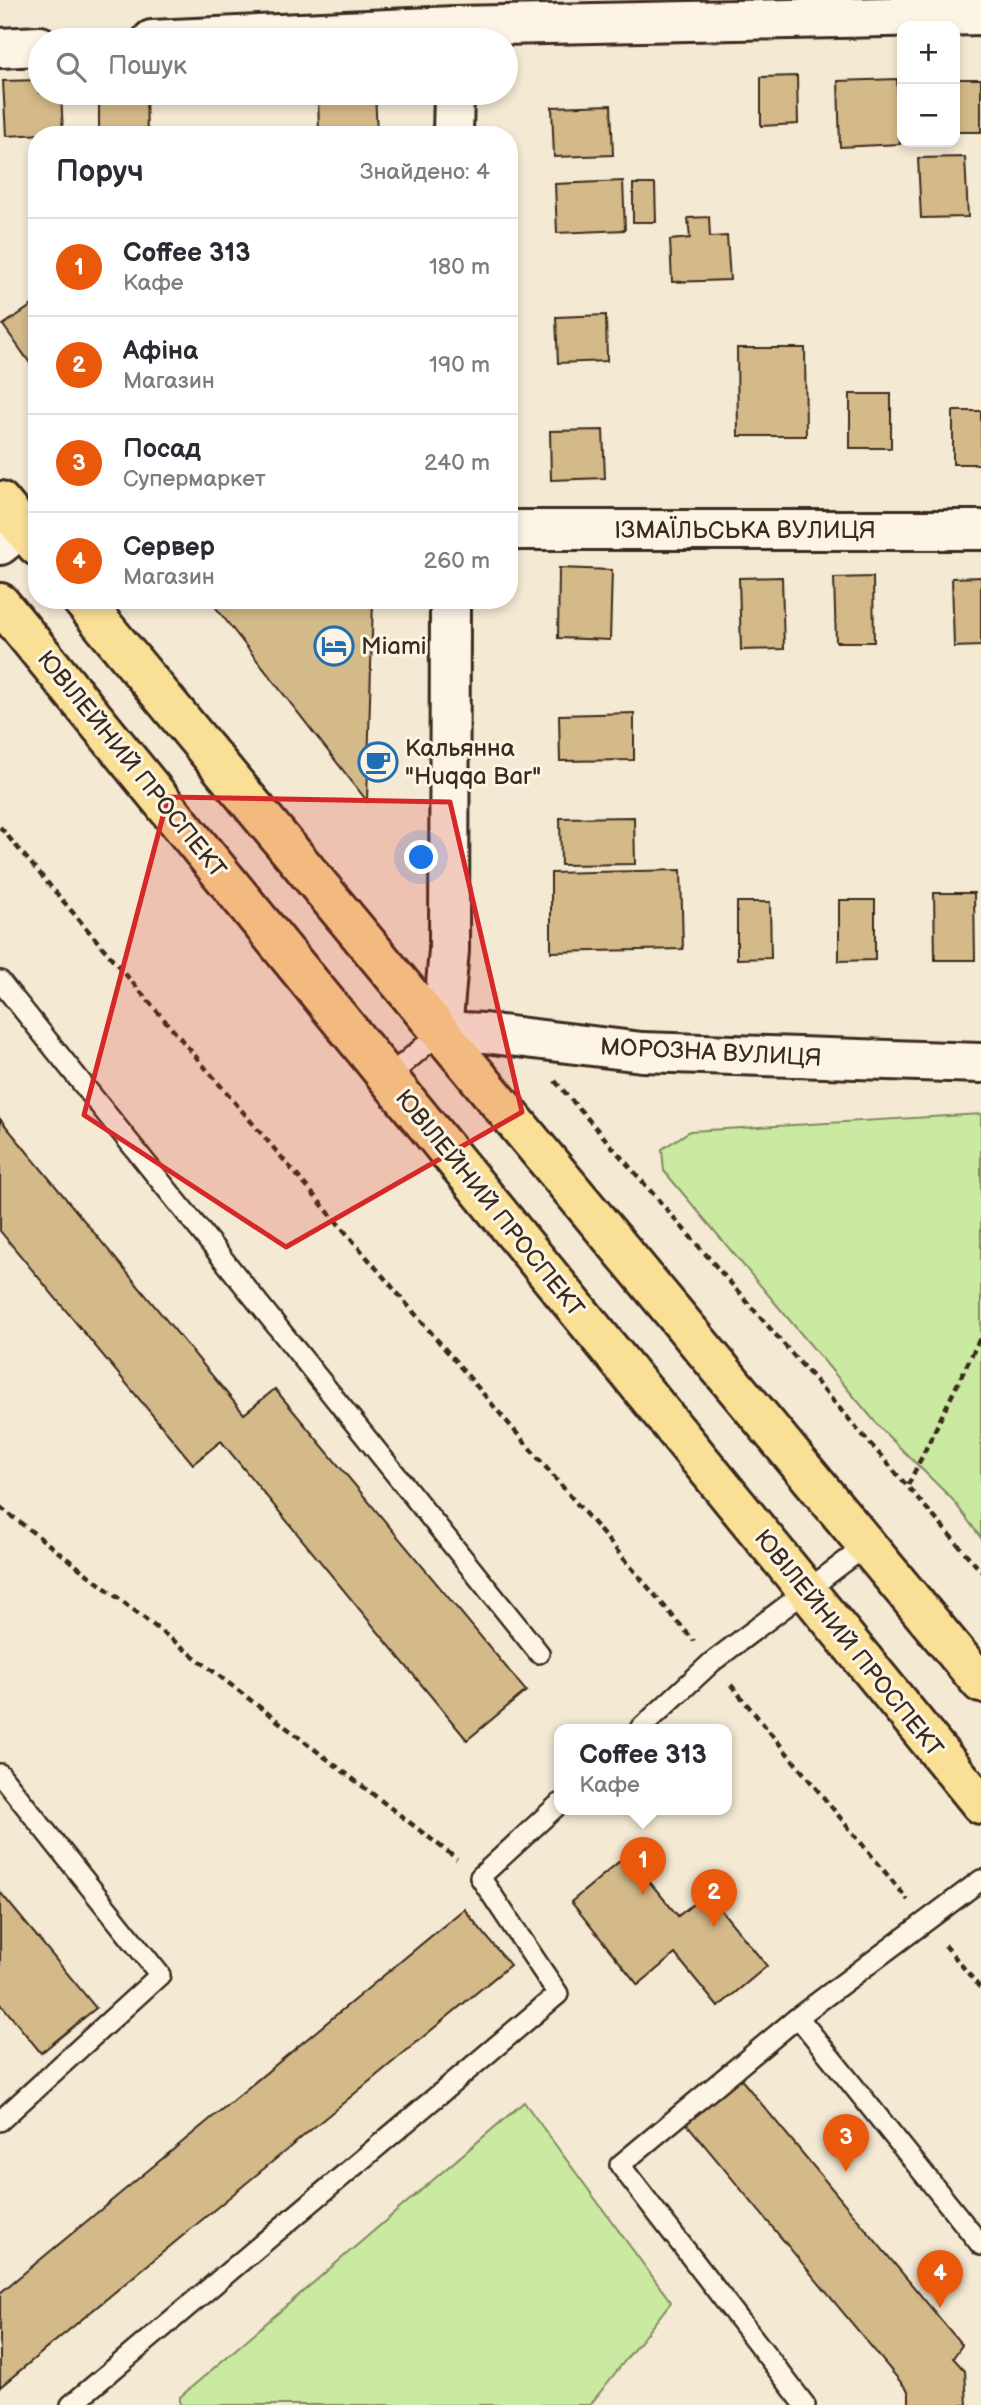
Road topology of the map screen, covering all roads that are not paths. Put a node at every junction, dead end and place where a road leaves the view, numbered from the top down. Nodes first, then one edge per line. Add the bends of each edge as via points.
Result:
1 (981, 15) edge
2 (455, 22) edge
3 (354, 28) edge
4 (28, 47) edge
5 (0, 48) edge
6 (454, 105) edge
7 (453, 126) edge
8 (518, 530) edge
9 (981, 530) edge
10 (0, 603) edge
11 (90, 609) edge
12 (450, 609) edge
13 (0, 981) edge
14 (442, 1031) junction
15 (981, 1063) edge
16 (388, 1077) junction
17 (867, 1545) junction
18 (807, 1591) junction
19 (539, 1653) dead end
20 (981, 1683) edge
21 (645, 1724) edge
22 (0, 1774) edge
23 (981, 1804) edge
24 (554, 1809) edge
25 (981, 1880) edge
26 (798, 2017) junction
27 (0, 2121) edge
28 (981, 2245) edge
29 (71, 2405) edge
30 (805, 2405) edge

1 - 2 street
2 - 3 street
4 - 5 street
6 - 7 street
8 - 9 street, ІЗМАЇЛЬСЬКА ВУЛИЦЯ
10 - 16 main road, ЮВІЛЕЙНИЙ ПРОСПЕКТ
11 - 14 main road
12 - 14 street via 449,950
13 - 19 lane
14 - 15 street, МОРОЗНА ВУЛИЦЯ via 642,1052
14 - 16 lane
14 - 17 main road
16 - 18 main road, ЮВІЛЕЙНИЙ ПРОСПЕКТ
17 - 18 lane
17 - 20 main road
18 - 21 lane via 712,1662
18 - 23 main road, ЮВІЛЕЙНИЙ ПРОСПЕКТ
22 - 27 lane via 160,1975
24 - 29 lane via 480,1877 558,1994
25 - 26 lane
26 - 28 lane
26 - 30 lane via 620,2165

